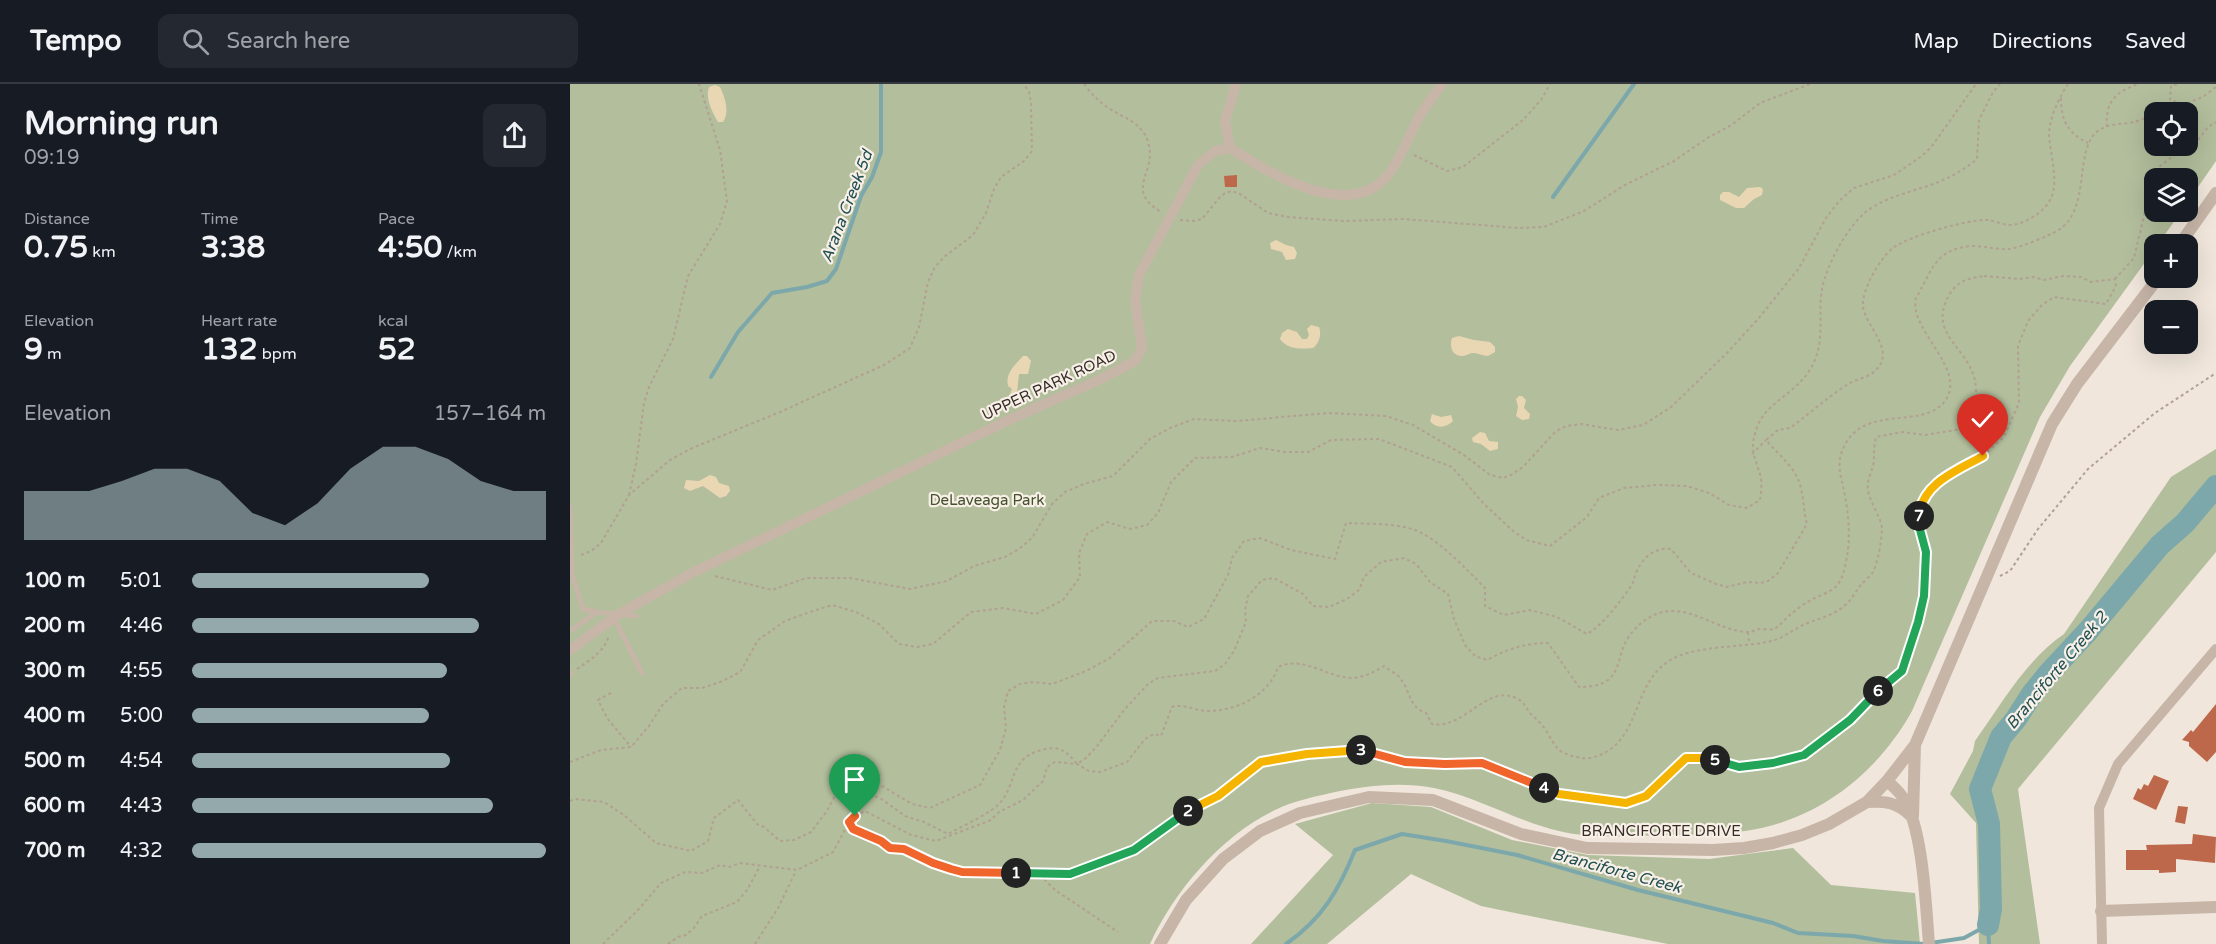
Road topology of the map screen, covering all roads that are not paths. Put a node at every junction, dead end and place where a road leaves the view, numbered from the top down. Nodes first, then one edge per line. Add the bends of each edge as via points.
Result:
1 (1236, 84) edge
2 (1442, 84) edge
3 (1230, 148) junction
4 (2216, 193) edge
5 (2188, 234) edge
6 (2150, 288) edge
7 (570, 506) edge
8 (597, 612) junction
9 (636, 616) dead end
10 (617, 619) junction
11 (570, 631) edge
12 (2216, 649) edge
13 (570, 650) edge
14 (642, 673) dead end
15 (1915, 745) junction
16 (1887, 781) junction
17 (1867, 802) junction
18 (1913, 818) junction
19 (2216, 907) edge
20 (2101, 911) junction
21 (1161, 940) edge
22 (1929, 944) edge
23 (2102, 944) edge

1 - 3 street via 1225,121
2 - 3 street via 1420,115 1395,163 1379,184 1364,193 1323,193 1289,182
3 - 10 street, UPPER PARK ROAD via 1215,151 1198,165 1139,275 1136,300 1142,348 1135,361 692,573
4 - 5 street
6 - 15 street, BRANCIFORTE DRIVE via 2077,384 2052,424
7 - 8 lane via 572,574 583,609
8 - 10 lane
8 - 11 lane
9 - 10 lane
10 - 13 street, UPPER PARK ROAD
10 - 14 lane
12 - 20 street via 2118,764 2099,808
15 - 16 street, BRANCIFORTE DRIVE
15 - 18 street
16 - 17 street, BRANCIFORTE DRIVE
16 - 18 street via 1903,797
17 - 18 street via 1899,805
17 - 21 street, BRANCIFORTE DRIVE via 1829,824 1773,843 1713,850 1599,849 1521,834 1433,800 1369,797 1300,813 1260,831 1223,859 1186,900
18 - 22 street
19 - 20 street
20 - 23 street

